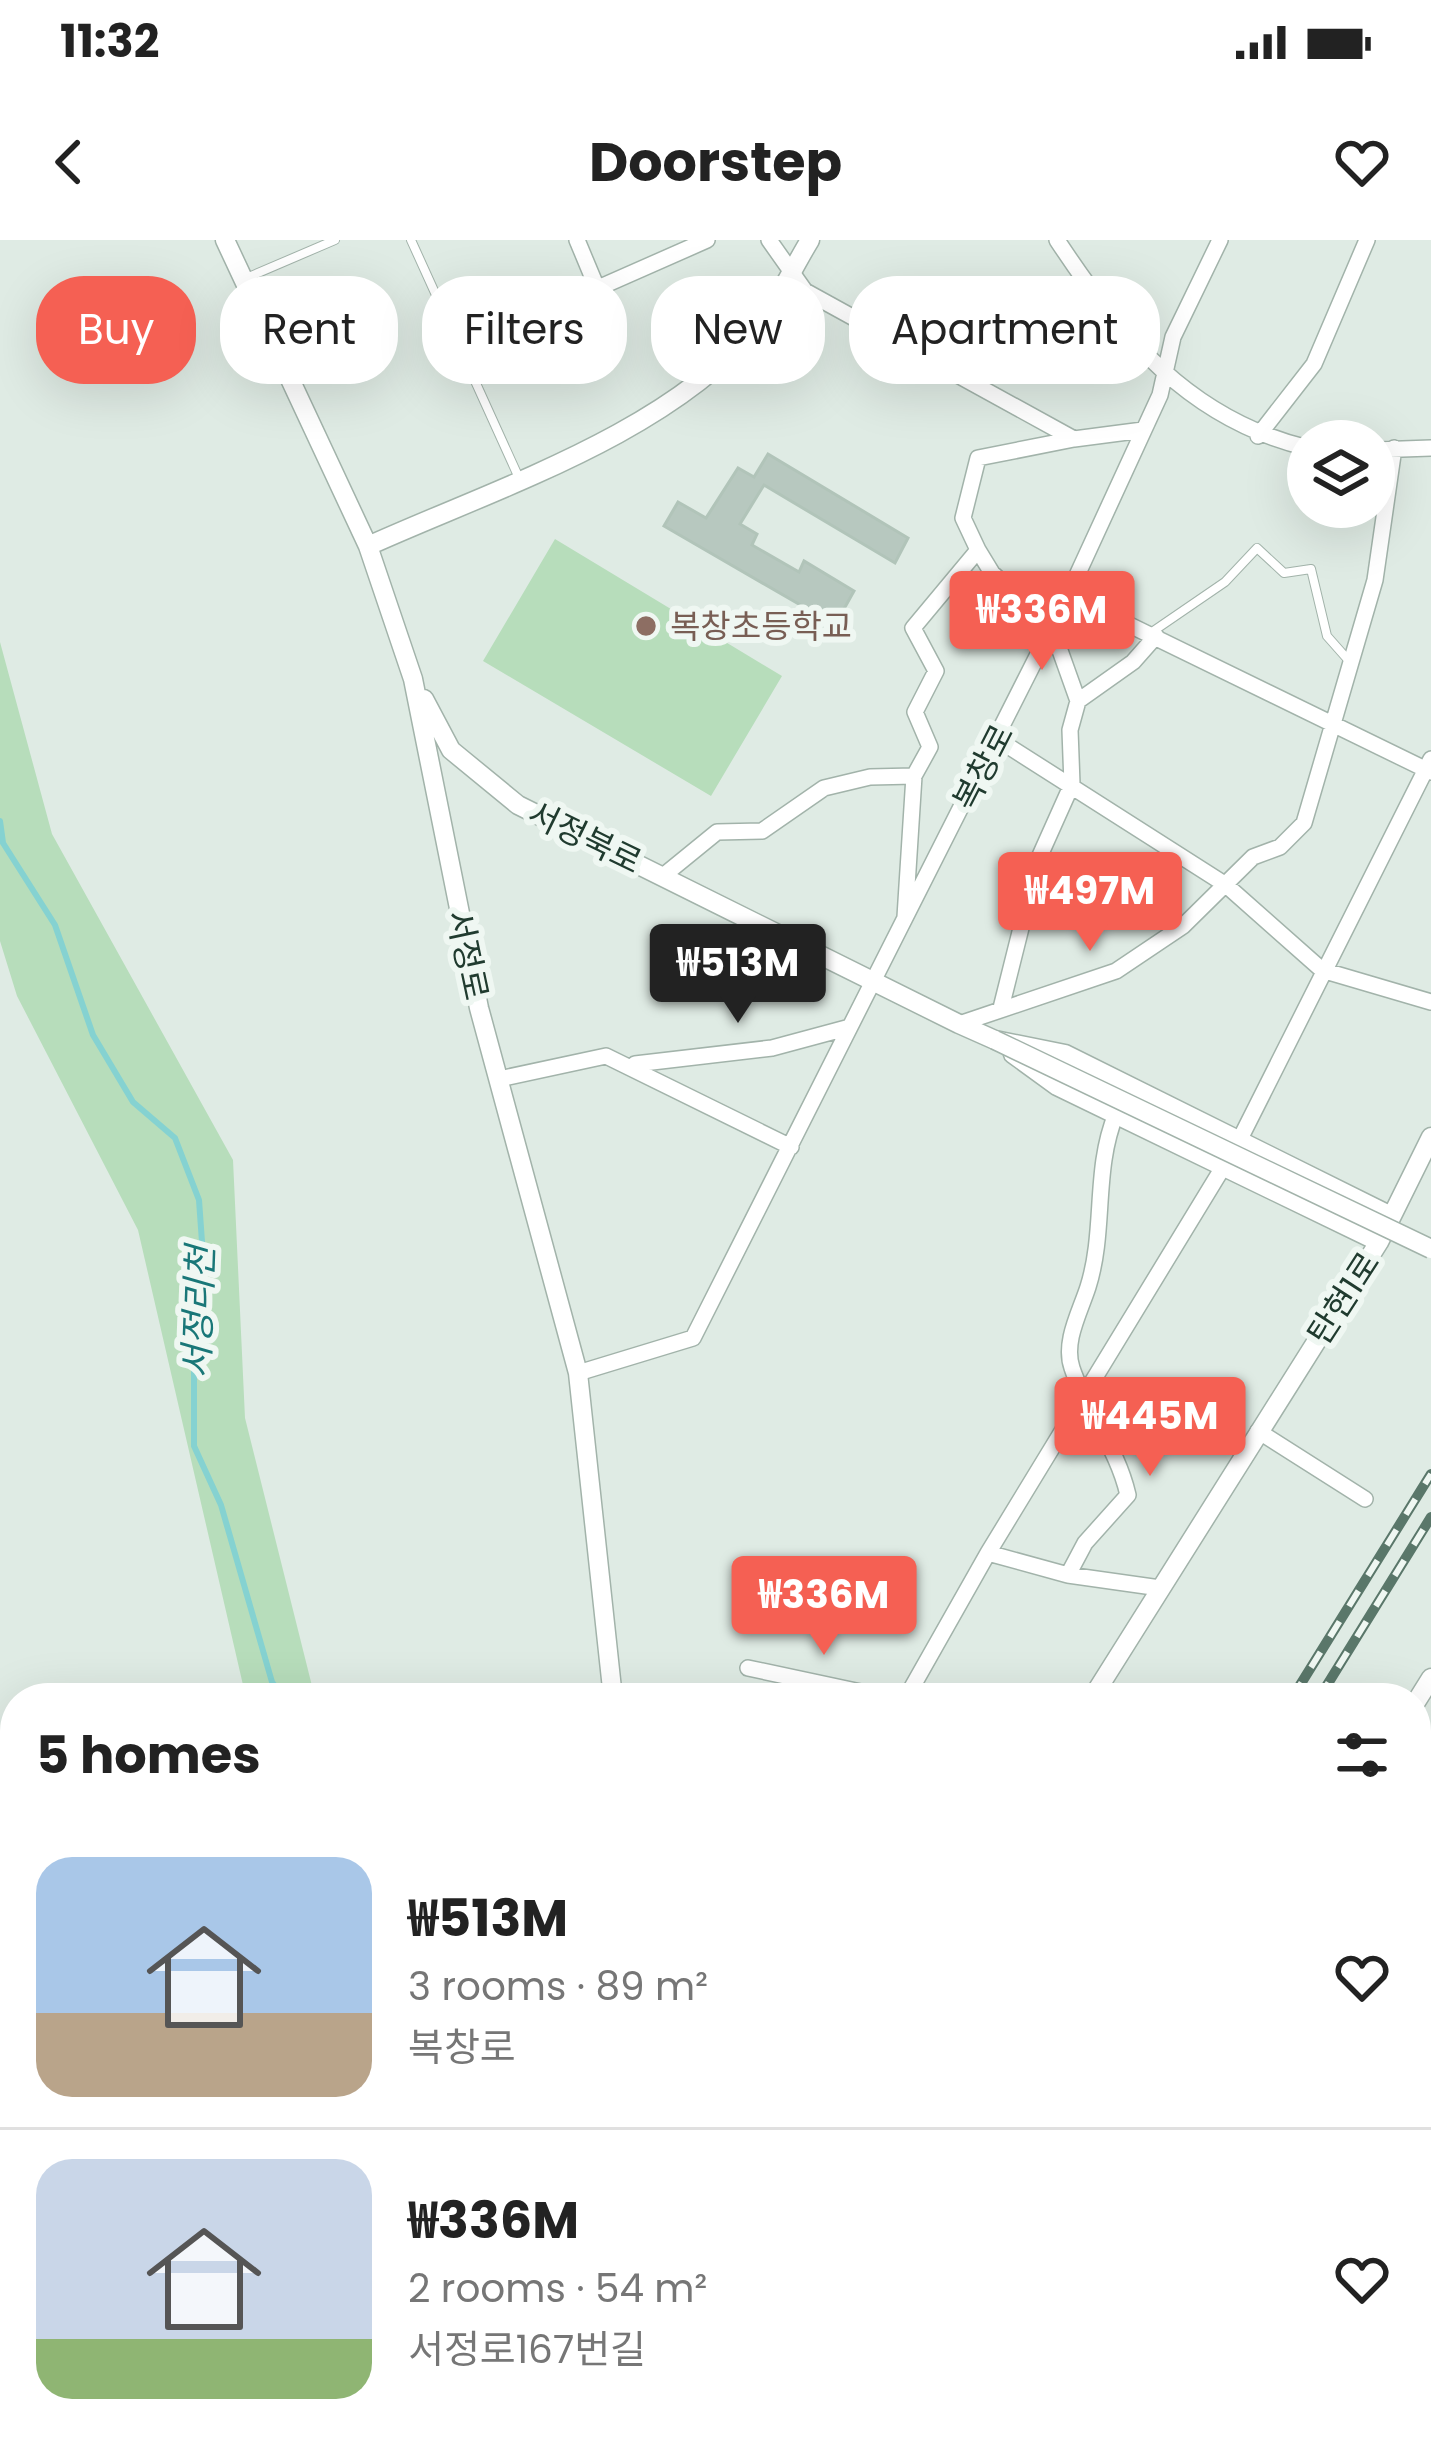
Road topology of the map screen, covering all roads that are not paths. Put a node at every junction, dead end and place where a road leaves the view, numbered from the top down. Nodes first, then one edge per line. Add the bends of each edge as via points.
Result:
1 (225, 240) edge
2 (335, 240) edge
3 (411, 240) edge
4 (577, 240) edge
5 (706, 240) edge
6 (769, 240) edge
7 (810, 240) edge
8 (1058, 240) edge
9 (1220, 240) edge
10 (1367, 240) edge
11 (791, 270) junction
12 (241, 276) edge
13 (252, 276) edge
14 (428, 276) edge
15 (592, 276) edge
16 (624, 276) edge
17 (1163, 373) junction
18 (292, 384) edge
19 (475, 384) edge
20 (1143, 430) junction
21 (1258, 436) junction
22 (1074, 439) junction
23 (1287, 443) edge
24 (1395, 448) edge
25 (1431, 448) edge
26 (519, 478) junction
27 (1382, 528) edge
28 (368, 546) junction
29 (978, 550) junction
30 (1068, 595) junction
31 (1052, 628) junction
32 (1154, 634) junction
33 (1350, 662) junction
34 (413, 679) junction
35 (1078, 701) junction
36 (1335, 723) junction
37 (997, 740) junction
38 (1429, 767) edge
39 (914, 776) junction
40 (1072, 784) junction
41 (663, 876) junction
42 (1226, 885) junction
43 (905, 923) junction
44 (1322, 970) junction
45 (873, 982) junction
46 (1431, 1002) edge
47 (1001, 1008) junction
48 (959, 1024) junction
49 (850, 1028) junction
50 (995, 1040) junction
51 (633, 1065) junction
52 (499, 1079) junction
53 (1116, 1114) junction
54 (1431, 1137) edge
55 (1239, 1142) junction
56 (791, 1147) junction
57 (1224, 1165) junction
58 (1391, 1216) junction
59 (1379, 1242) junction
60 (1431, 1249) edge
61 (578, 1373) junction
62 (1085, 1393) junction
63 (1258, 1431) junction
64 (1365, 1499) dead end
65 (988, 1553) junction
66 (1068, 1575) junction
67 (1160, 1588) junction
68 (748, 1668) dead end
69 (611, 1683) edge
70 (818, 1683) edge
71 (914, 1683) edge
72 (1100, 1683) edge

1 - 12 street, 서정로
2 - 13 lane
3 - 14 lane
4 - 15 street
5 - 16 street
6 - 11 street
7 - 11 street
8 - 17 street via 1110,321
9 - 17 street, 복창로
10 - 21 street via 1314,364
11 - 22 street via 805,291
11 - 26 street via 758,325 685,395
17 - 20 street, 복창로
17 - 21 street
18 - 28 street, 서정로
19 - 26 lane
20 - 22 street
20 - 30 street, 복창로
21 - 23 street
22 - 29 street via 978,458 963,518
24 - 25 street
26 - 28 street
27 - 33 street
28 - 34 street, 서정로
29 - 31 street
29 - 39 street via 913,628 936,670 915,712 930,747
30 - 31 street, 복창로
30 - 32 street
31 - 35 street
31 - 37 street, 복창로
32 - 33 lane via 1257,548 1284,573 1311,569 1327,636
32 - 35 street via 1133,662
32 - 36 street
33 - 36 street
34 - 41 street, 서정북로 via 451,750 518,806
34 - 52 street, 서정로
35 - 40 street
36 - 38 street
36 - 42 street via 1304,823
37 - 40 street
37 - 43 street, 복창로
38 - 44 street
39 - 41 street via 824,788 763,831 716,832
39 - 43 street
40 - 42 street
40 - 47 street via 1038,860
41 - 45 street, 서정북로
42 - 44 street
42 - 47 street via 1116,971
43 - 45 street, 복창로
44 - 46 street
44 - 55 street
45 - 48 street, 서정북로
45 - 49 street, 복창로
47 - 48 street
48 - 50 street, 서정북로
49 - 51 street via 772,1048
49 - 56 street, 복창로
50 - 53 street via 1057,1086
50 - 55 street via 1065,1054
50 - 60 street, bridge
51 - 52 street via 606,1056
51 - 56 street
52 - 61 street, 서정로
53 - 57 street
53 - 62 street via 1103,1145 1099,1247 1070,1342
54 - 58 street, 탄현1로
55 - 57 street
55 - 58 street
56 - 61 street, 복창로 via 693,1338
57 - 59 street
57 - 62 street
58 - 59 street, 탄현1로
59 - 63 street, 탄현1로
61 - 69 street, 서정로
62 - 65 street
62 - 66 street via 1120,1460 1128,1495
63 - 64 street
63 - 67 street, 탄현1로
65 - 66 street
65 - 71 street
66 - 67 street
67 - 72 street, 탄현1로
68 - 70 street

